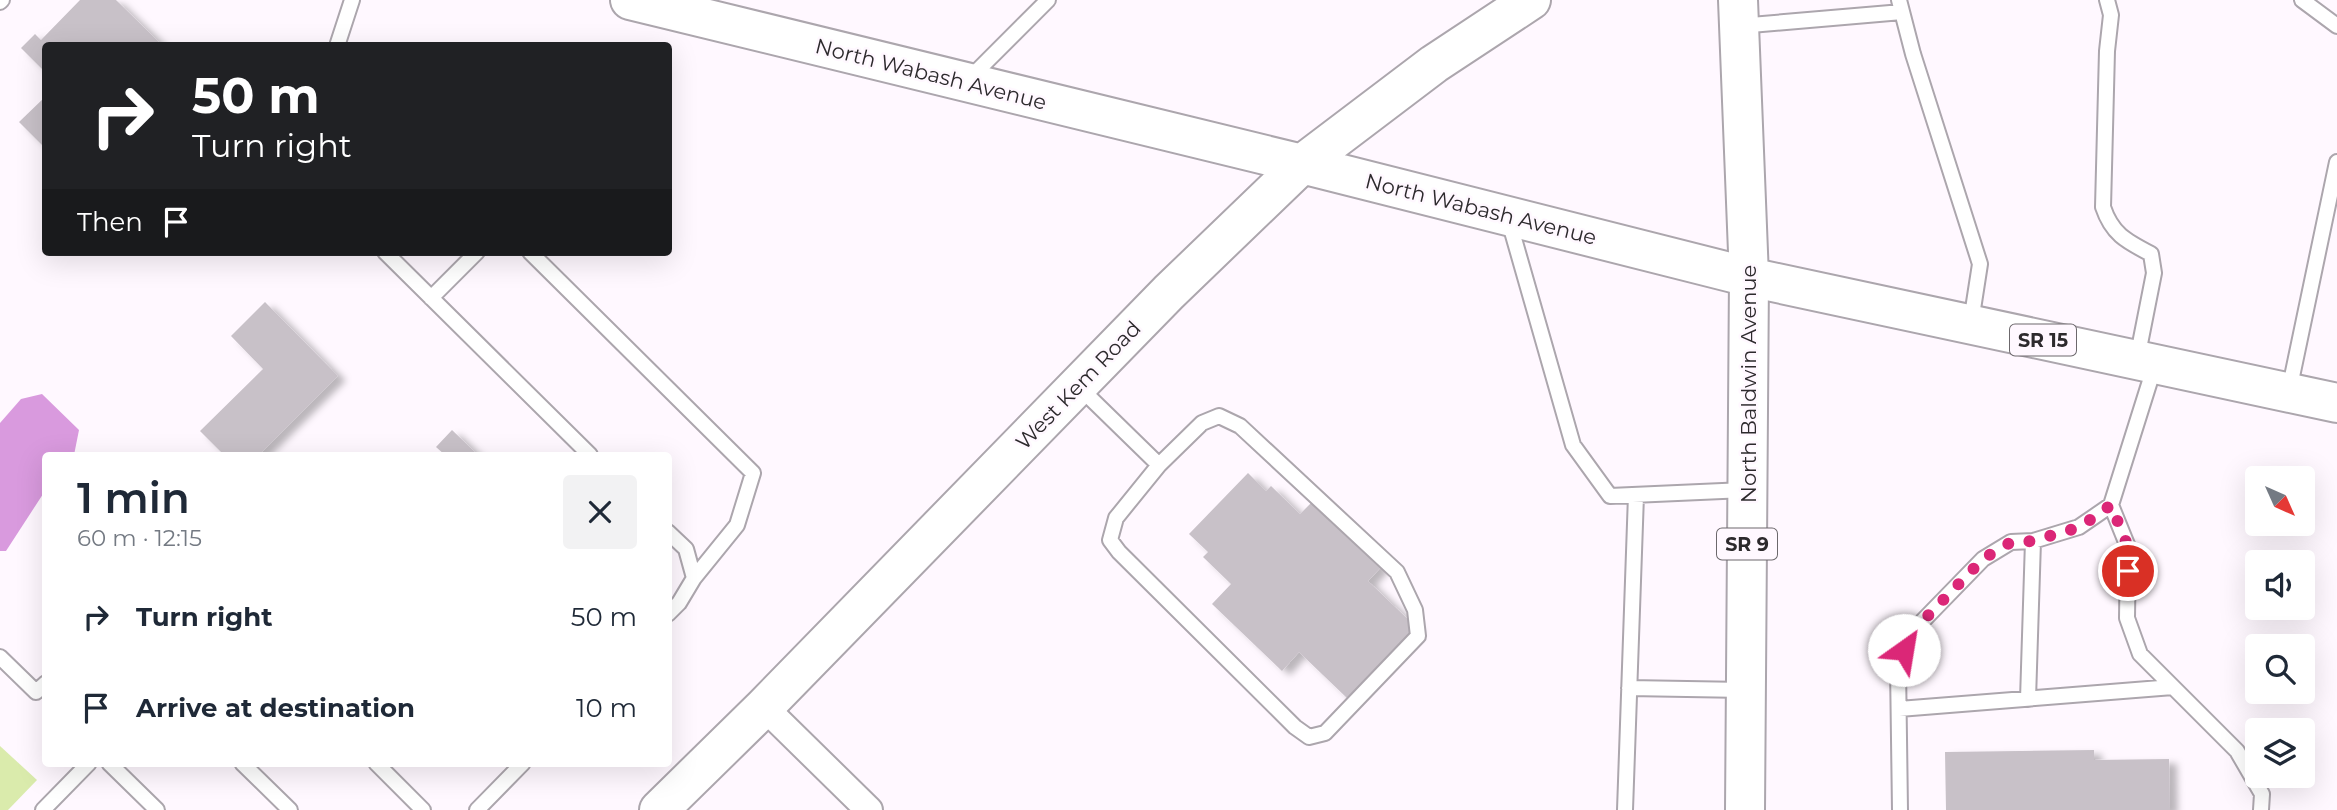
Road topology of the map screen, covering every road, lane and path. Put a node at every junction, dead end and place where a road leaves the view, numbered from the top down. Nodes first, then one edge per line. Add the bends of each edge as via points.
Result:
1 (352, 0) edge
2 (630, 0) edge
3 (1048, 0) edge
4 (2107, 0) edge
5 (2302, 0) edge
6 (1529, 1) edge
7 (1900, 6) edge
8 (1738, 13) edge
9 (2337, 26) edge
10 (338, 42) edge
11 (966, 82) junction
12 (2337, 162) edge
13 (1303, 164) junction
14 (1508, 216) junction
15 (389, 256) edge
16 (473, 256) edge
17 (534, 256) edge
18 (1749, 277) junction
19 (431, 298) junction
20 (1970, 324) junction
21 (2146, 362) junction
22 (1077, 386) junction
23 (2288, 393) junction
24 (2337, 403) edge
25 (587, 452) edge
26 (1160, 465) junction
27 (1748, 489) junction
28 (1636, 495) junction
29 (2111, 505) junction
30 (672, 536) edge
31 (2033, 541) junction
32 (694, 578) junction
33 (672, 610) edge
34 (0, 657) edge
35 (2173, 687) junction
36 (1629, 688) junction
37 (1746, 690) junction
38 (42, 692) edge
39 (2028, 699) junction
40 (764, 707) junction
41 (1899, 709) junction
42 (85, 767) edge
43 (113, 767) edge
44 (246, 767) edge
45 (380, 767) edge
46 (519, 767) edge
47 (43, 810) edge
48 (157, 810) edge
49 (290, 810) edge
50 (423, 810) edge
51 (477, 810) edge
52 (659, 810) edge
53 (869, 810) edge
54 (1625, 810) edge
55 (1745, 810) edge
56 (1900, 810) edge
57 (2262, 810) edge

1 - 10 lane
2 - 11 main road, North Wabash Avenue
3 - 11 lane
4 - 21 lane via 2111,15 2103,207 2109,225 2151,254 2154,273
5 - 9 lane
6 - 13 main road, West Kem Road via 1434,64
7 - 8 lane
7 - 20 lane via 1980,264
8 - 18 main road, North Baldwin Avenue / SR 9
11 - 13 main road, North Wabash Avenue
12 - 23 lane
13 - 14 main road, North Wabash Avenue
13 - 22 main road, West Kem Road
14 - 18 main road, North Wabash Avenue
14 - 28 lane via 1573,445 1610,496
15 - 19 lane
16 - 19 lane
17 - 32 lane via 753,473 737,525
18 - 20 main road, North Wabash Avenue / SR 15
18 - 27 main road, North Baldwin Avenue / SR 9
19 - 25 lane
20 - 21 main road, North Wabash Avenue / SR 15
21 - 23 main road, North Wabash Avenue / SR 15
21 - 29 lane
22 - 26 lane
22 - 40 main road, West Kem Road
23 - 24 main road, North Wabash Avenue / SR 15
26 - 26 lane via 1202,423 1219,416 1240,426 1397,572 1415,610 1418,636 1325,733 1309,737 1295,727 1110,540 1116,517
27 - 28 lane
27 - 37 main road, North Baldwin Avenue / SR 9
28 - 36 lane
29 - 31 lane via 2080,527
29 - 35 lane via 2128,547 2127,618 2140,654
30 - 32 lane via 686,550
31 - 39 lane
31 - 41 lane via 2011,542 1983,559 1911,633 1898,667
32 - 33 lane
34 - 38 lane
35 - 39 lane
35 - 57 lane via 2236,751 2262,794
36 - 37 lane
36 - 54 lane
37 - 55 main road, North Baldwin Avenue / SR 9
39 - 41 lane
40 - 52 main road, West Kem Road
40 - 53 street
41 - 56 lane
42 - 47 lane
43 - 48 lane
44 - 49 lane
45 - 50 lane
46 - 51 lane

